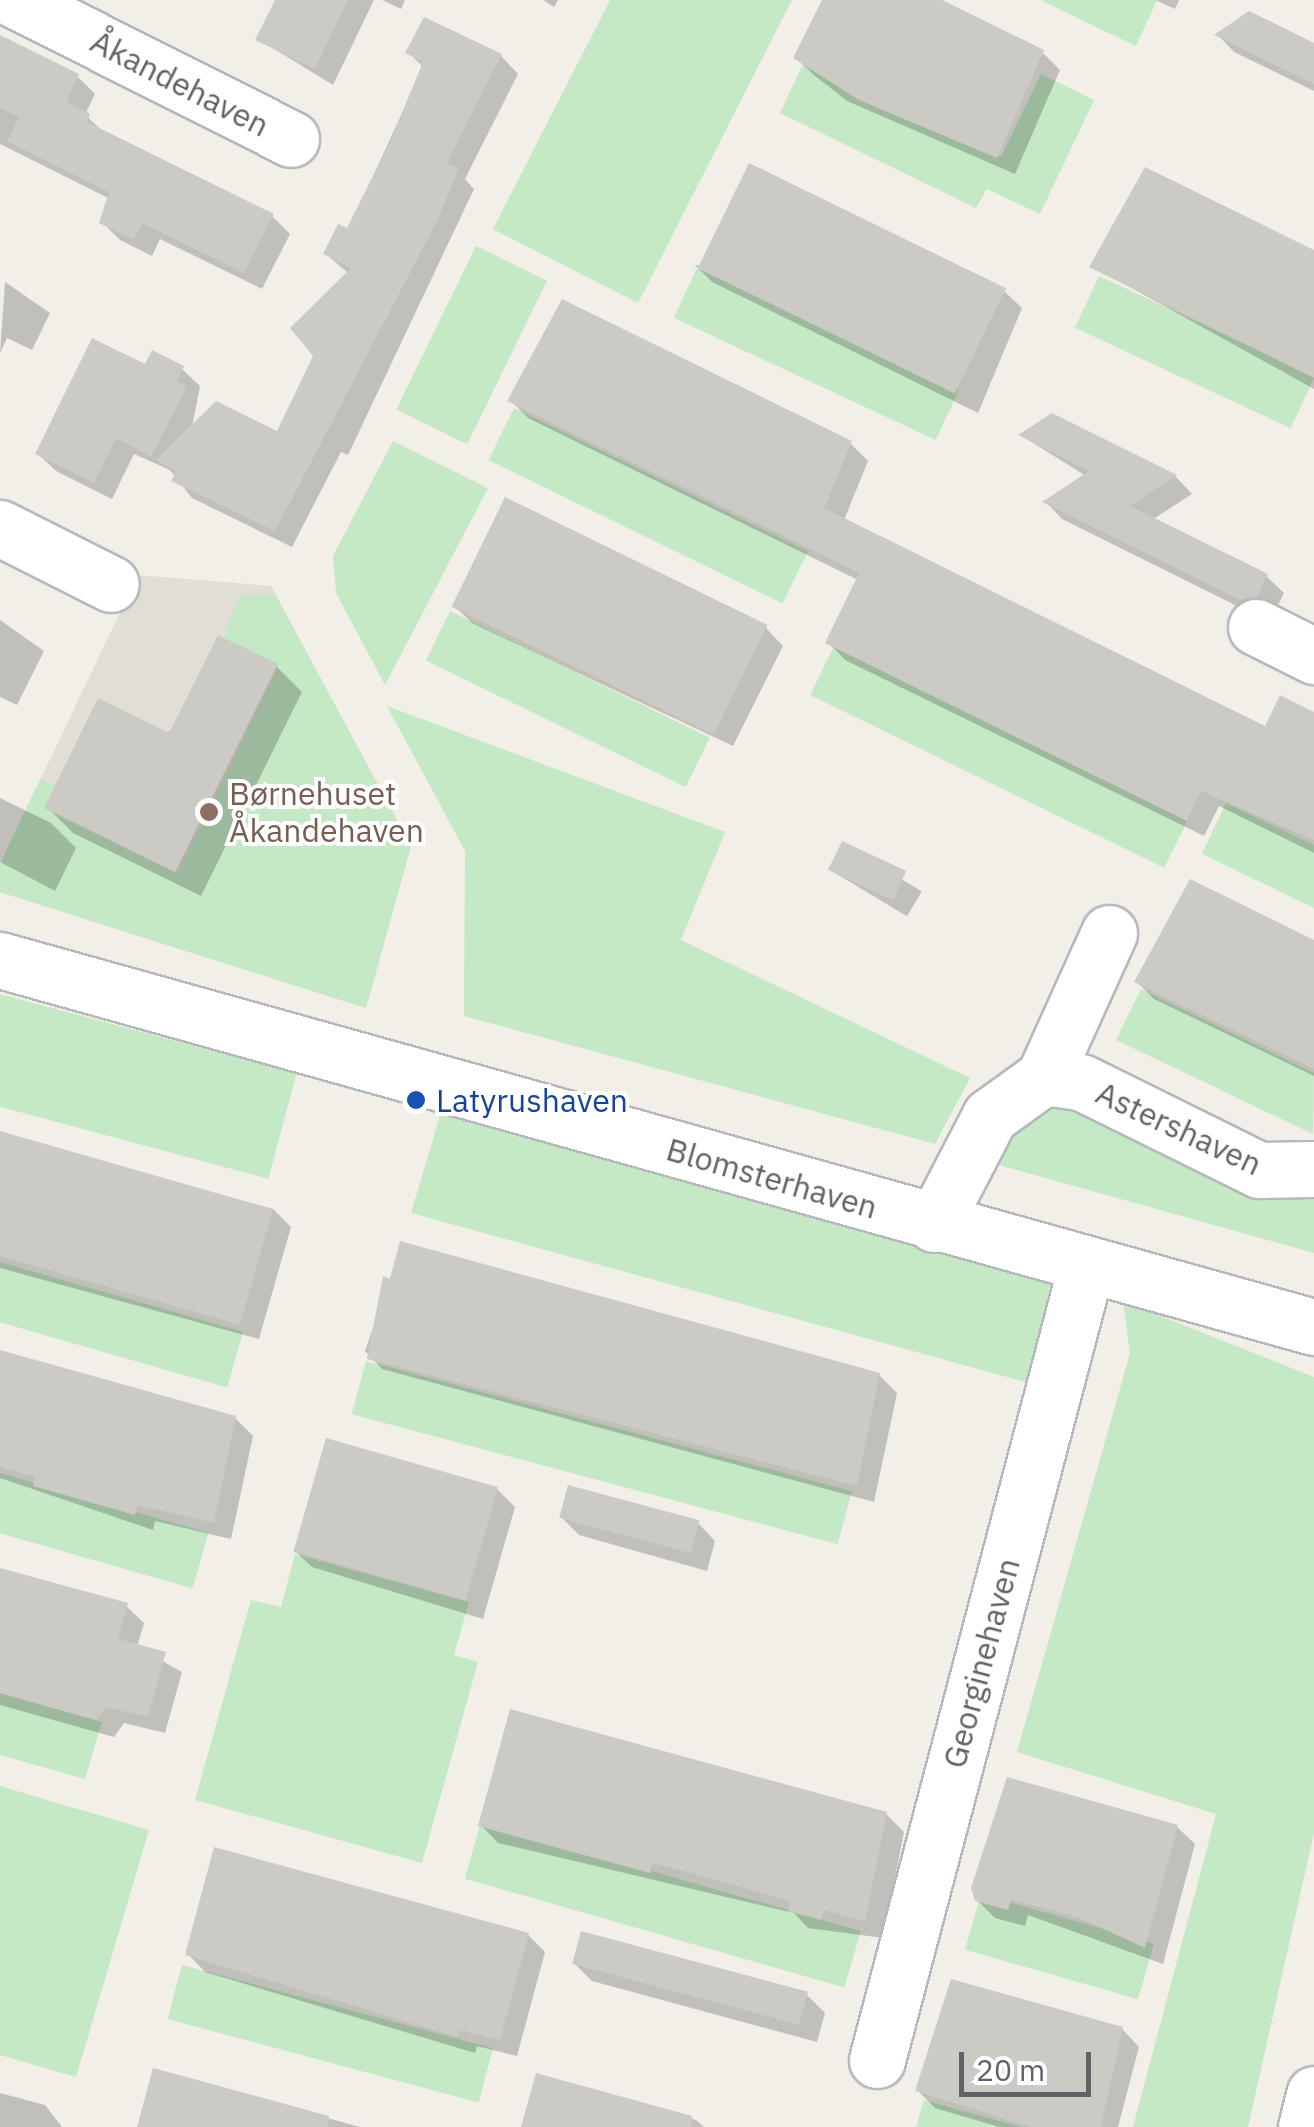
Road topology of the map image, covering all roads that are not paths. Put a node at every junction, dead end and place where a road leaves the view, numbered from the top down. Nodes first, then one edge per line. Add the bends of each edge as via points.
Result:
1 (15, 0) edge
2 (291, 139) dead end
3 (0, 528) edge
4 (111, 584) dead end
5 (1256, 627) dead end
6 (1314, 656) edge
7 (1108, 933) dead end
8 (0, 960) edge
9 (1044, 1077) junction
10 (1314, 1169) edge
11 (934, 1224) junction
12 (1086, 1267) junction
13 (1314, 1327) edge
14 (877, 2060) dead end
15 (1314, 2094) edge
16 (1306, 2127) edge

1 - 2 street, Åkandehaven
3 - 4 street
5 - 6 street
7 - 9 street
8 - 11 street, Blomsterhaven
9 - 10 street, Astershaven via 1081,1082 1260,1170
9 - 11 street via 990,1116
11 - 12 street, Blomsterhaven
12 - 13 street, Blomsterhaven
12 - 14 street, Georginehaven
15 - 16 street

